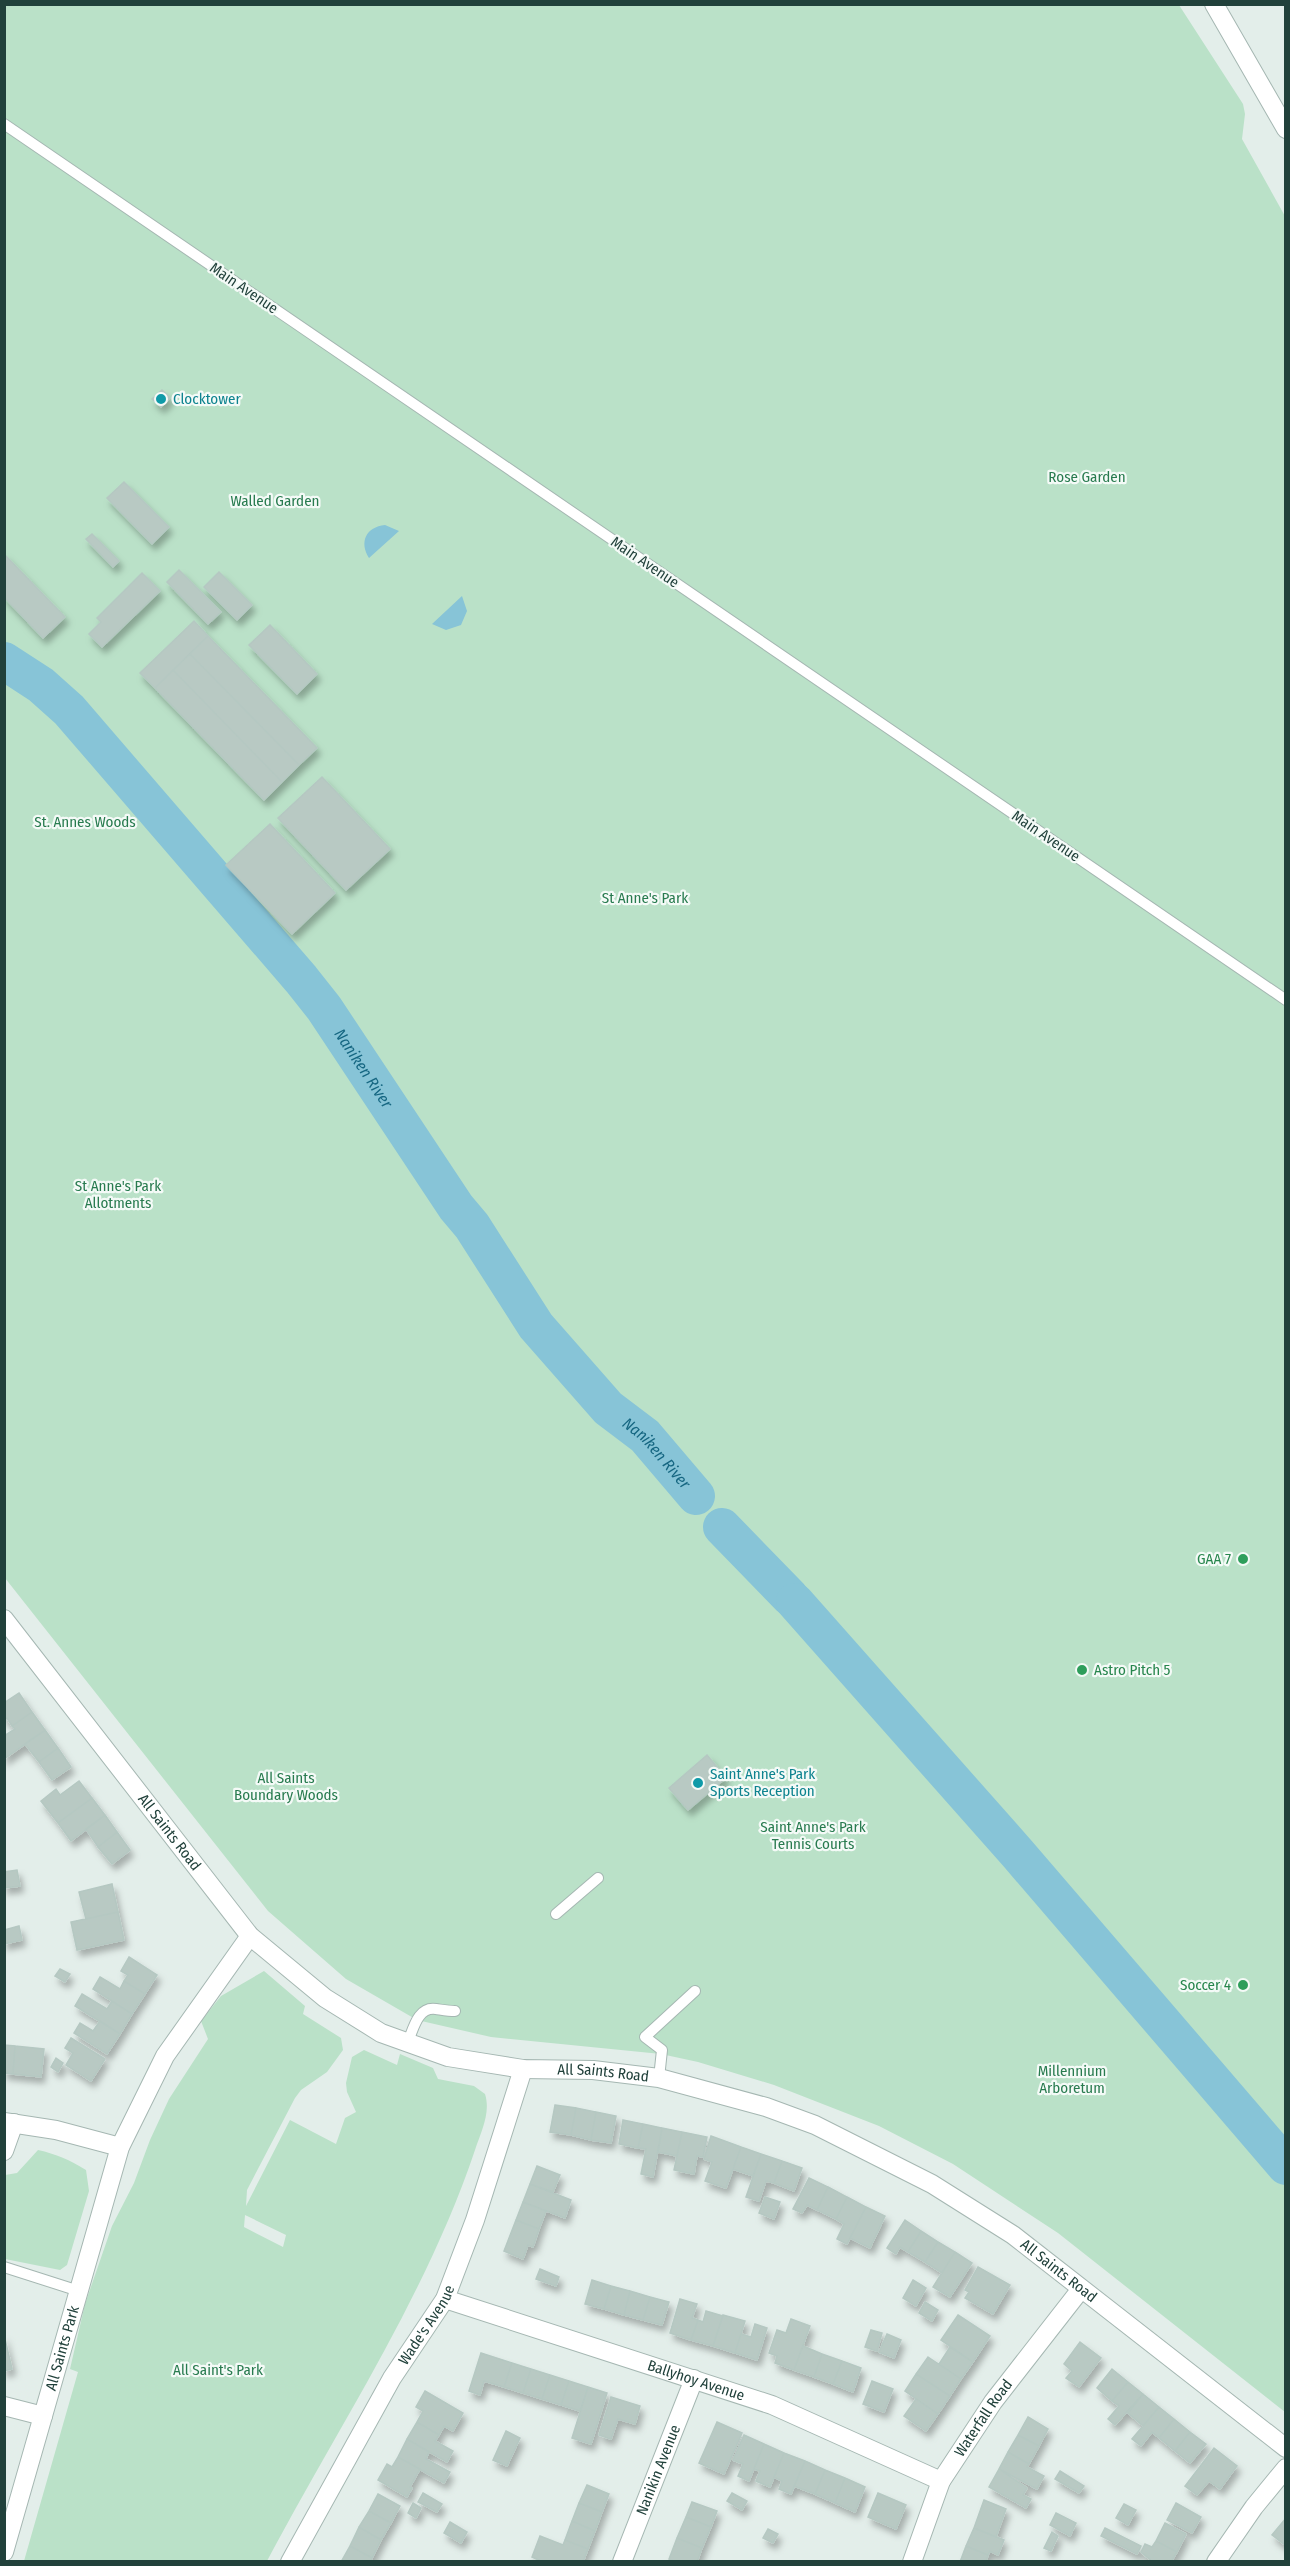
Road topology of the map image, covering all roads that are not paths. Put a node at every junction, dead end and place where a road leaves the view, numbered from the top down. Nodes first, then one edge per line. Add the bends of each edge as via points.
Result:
1 (1214, 4) edge
2 (4, 124) edge
3 (1286, 129) edge
4 (1286, 1000) edge
5 (4, 1619) edge
6 (598, 1878) dead end
7 (555, 1914) dead end
8 (250, 1936) junction
9 (695, 1991) dead end
10 (455, 2011) dead end
11 (407, 2044) junction
12 (523, 2069) junction
13 (659, 2079) junction
14 (9, 2122) edge
15 (120, 2147) junction
16 (4, 2151) edge
17 (4, 2267) edge
18 (1081, 2289) junction
19 (79, 2291) junction
20 (445, 2299) junction
21 (694, 2379) junction
22 (4, 2406) edge
23 (44, 2416) junction
24 (1286, 2448) edge
25 (1286, 2468) edge
26 (941, 2481) junction
27 (4, 2552) edge
28 (290, 2562) edge
29 (622, 2562) edge
30 (912, 2562) edge
31 (1216, 2562) edge

1 - 3 street
2 - 4 lane, Main Avenue
5 - 8 street, All Saints Road
6 - 7 lane
8 - 11 street, All Saints Road via 325,1998 381,2033
8 - 15 street, All Saints Park via 165,2056
9 - 13 lane via 645,2037 662,2050
10 - 11 lane via 425,2010
11 - 12 street, All Saints Road via 448,2058
12 - 13 street, All Saints Road via 593,2070
12 - 20 street, Wade's Avenue via 475,2220
13 - 18 street, All Saints Road via 766,2107 815,2125 932,2184 976,2211
14 - 15 street
14 - 16 street
15 - 19 street, All Saints Park
17 - 19 lane
18 - 24 street, All Saints Road
18 - 26 street, Waterfall Road via 1000,2394
19 - 23 street, All Saints Park
20 - 21 street, Ballyhoy Avenue
20 - 28 street, Wade's Avenue via 392,2378
21 - 26 street, Ballyhoy Avenue via 772,2405
21 - 29 street, Nanikin Avenue
22 - 23 street
23 - 27 street, All Saints Park
25 - 31 street
26 - 30 street, Waterfall Road

